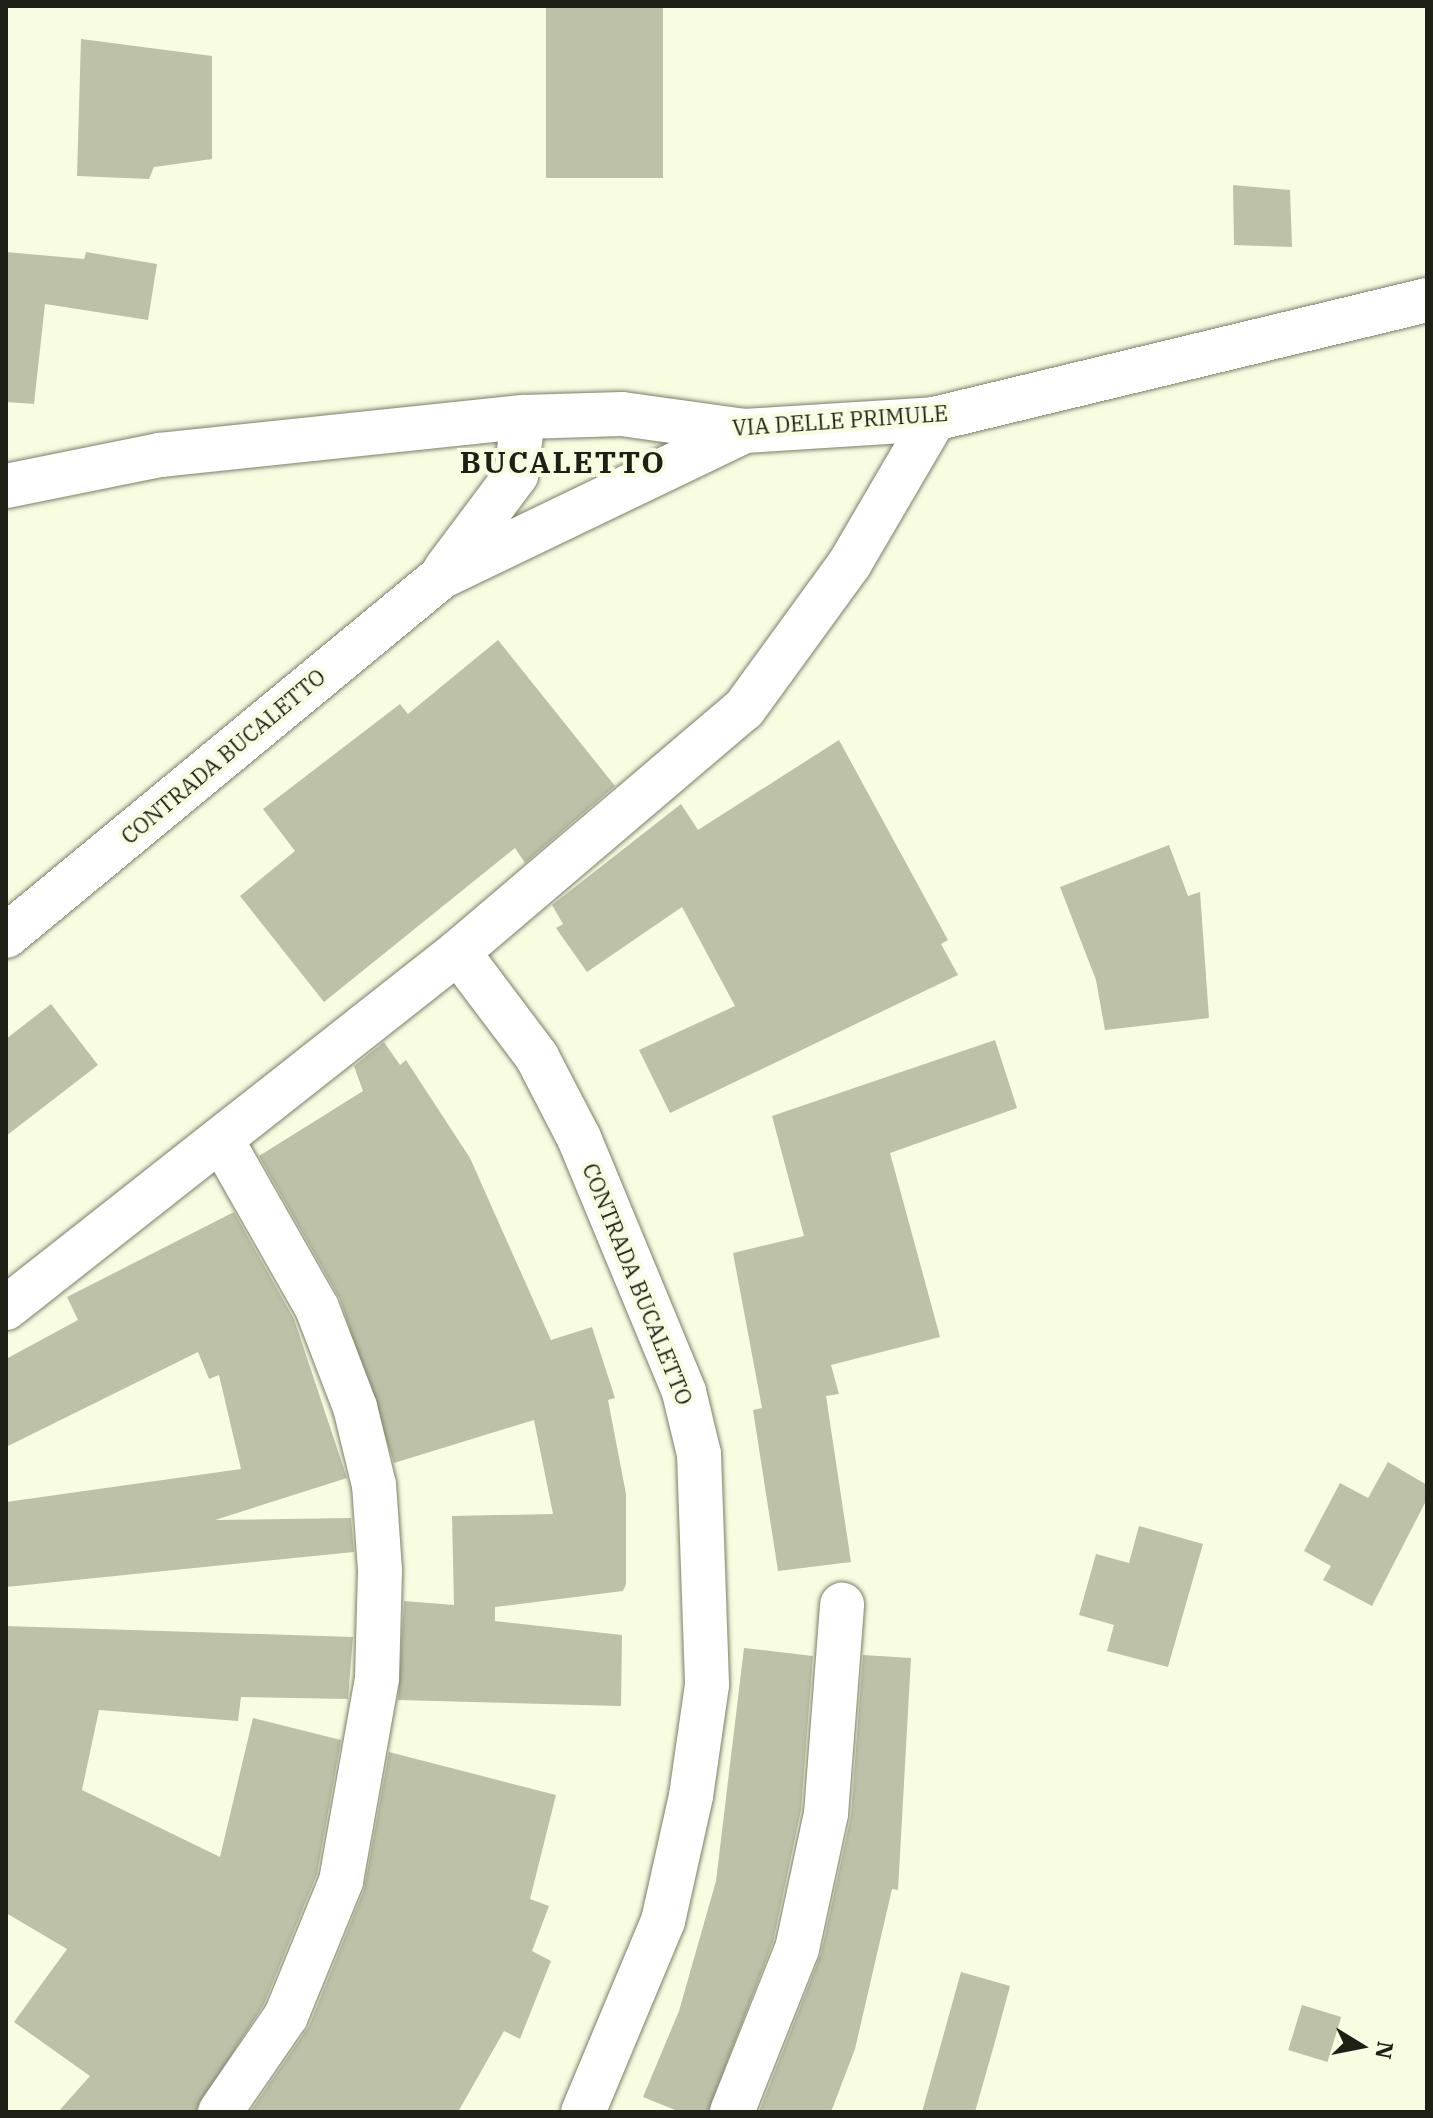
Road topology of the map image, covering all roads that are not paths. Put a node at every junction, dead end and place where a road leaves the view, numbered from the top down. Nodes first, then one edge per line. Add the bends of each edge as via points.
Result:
1 (1427, 300) edge
2 (523, 417) junction
3 (934, 419) junction
4 (745, 431) junction
5 (6, 486) edge
6 (441, 577) junction
7 (6, 936) edge
8 (458, 952) junction
9 (221, 1139) junction
10 (6, 1308) edge
11 (842, 1605) dead end
12 (220, 2112) edge
13 (583, 2112) edge
14 (732, 2112) edge

1 - 3 street, VIA DELLE PRIMULE
2 - 4 street, VIA DELLE PRIMULE via 622,414
2 - 5 street, VIA DELLE PRIMULE via 160,455
2 - 6 street via 516,475
3 - 4 street, VIA DELLE PRIMULE
3 - 8 street via 850,563 744,709
4 - 6 street
6 - 7 street, CONTRADA BUCALETTO
8 - 9 street
8 - 13 street, CONTRADA BUCALETTO via 537,1057 579,1138 684,1392 699,1454 707,1685 691,1796 663,1921
9 - 10 street
9 - 12 street via 280,1233 355,1407 374,1485 380,1570 377,1678 341,1881 286,2016
11 - 14 street via 826,1814 797,1949

